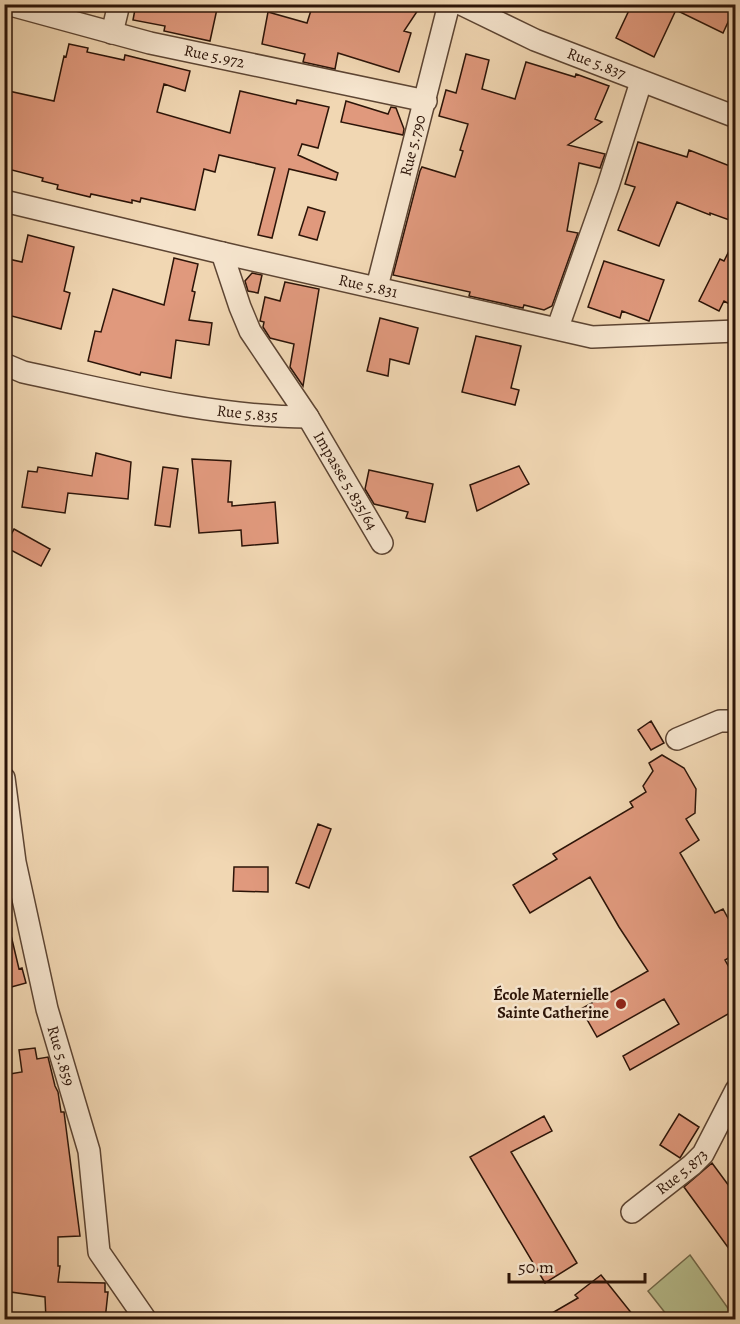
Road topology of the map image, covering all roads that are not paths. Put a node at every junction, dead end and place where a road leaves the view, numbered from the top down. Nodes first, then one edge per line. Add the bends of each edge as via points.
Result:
1 (7, 4) edge
2 (119, 4) edge
3 (449, 4) edge
4 (461, 4) edge
5 (112, 33) junction
6 (641, 82) junction
7 (426, 101) junction
8 (735, 117) edge
9 (4, 201) edge
10 (222, 253) junction
11 (377, 287) junction
12 (558, 327) junction
13 (735, 331) edge
14 (4, 364) edge
15 (308, 417) junction
16 (382, 543) dead end
17 (735, 721) edge
18 (677, 739) dead end
19 (4, 778) edge
20 (735, 1090) edge
21 (632, 1212) dead end
22 (146, 1320) edge

1 - 5 street, Rue 5.972
2 - 5 street
3 - 7 street, Rue 5.790
4 - 6 street, Rue 5.837 via 535,40
5 - 7 street, Rue 5.972
6 - 8 street, Rue 5.837
6 - 12 street
7 - 11 street, Rue 5.790
9 - 10 street, Rue 5.831
10 - 11 street, Rue 5.831
10 - 15 street, Rue 5.835 via 250,331
11 - 12 street, Rue 5.831
12 - 13 street, Rue 5.831 via 592,337
14 - 15 street, Rue 5.835 via 22,372 170,402 236,413
15 - 16 street, Impasse 5.835/64
17 - 18 street via 720,721
19 - 22 street, Rue 5.859 via 15,862 47,1010 89,1151 99,1252
20 - 21 street, Rue 5.873 via 703,1154

